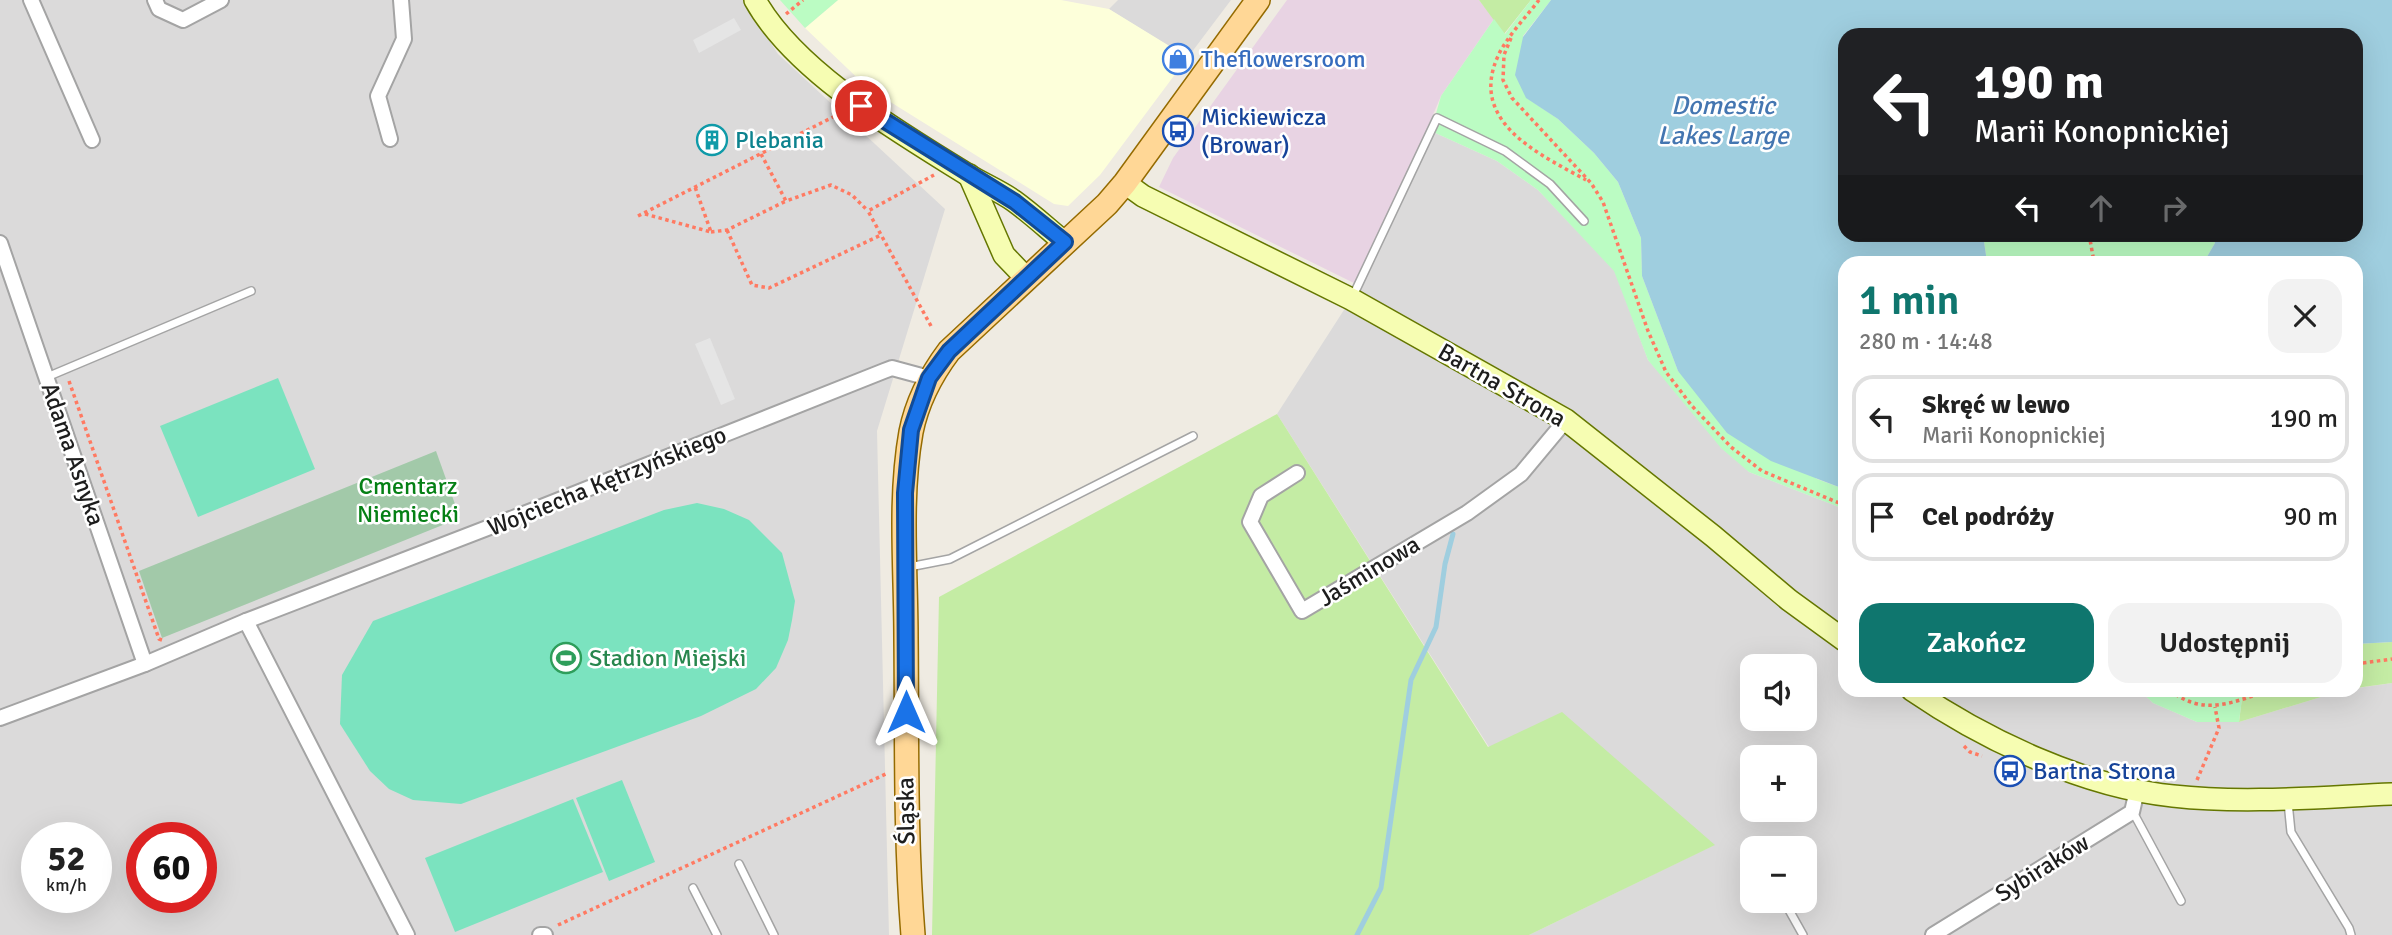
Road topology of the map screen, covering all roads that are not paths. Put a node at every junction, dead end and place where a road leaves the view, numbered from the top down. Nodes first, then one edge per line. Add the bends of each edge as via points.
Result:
1 (31, 0) edge
2 (155, 0) edge
3 (222, 0) edge
4 (401, 0) edge
5 (755, 0) edge
6 (1258, 0) edge
7 (390, 139) dead end
8 (92, 140) dead end
9 (969, 175) junction
10 (1125, 183) junction
11 (1584, 221) dead end
12 (1065, 242) junction
13 (0, 243) edge
14 (1026, 278) junction
15 (251, 291) dead end
16 (1351, 299) junction
17 (46, 377) junction
18 (929, 378) junction
19 (1566, 420) junction
20 (1193, 436) dead end
21 (1297, 473) dead end
22 (906, 567) junction
23 (246, 621) junction
24 (1838, 636) edge
25 (145, 664) junction
26 (1922, 697) edge
27 (0, 718) edge
28 (2137, 790) junction
29 (2392, 794) edge
30 (2288, 798) junction
31 (2132, 812) junction
32 (739, 864) dead end
33 (693, 888) dead end
34 (2181, 901) dead end
35 (1790, 913) edge
36 (407, 935) edge
37 (717, 935) edge
38 (774, 935) edge
39 (913, 935) edge
40 (1802, 935) edge
41 (1933, 935) edge
42 (2351, 935) edge

1 - 8 street
2 - 3 street via 159,9 183,20
4 - 7 street via 404,39 377,96
5 - 9 street via 784,38 822,75 861,106
6 - 10 main road, Śląska
9 - 12 street via 1015,202
9 - 14 street via 1004,256
10 - 12 main road, Śląska
10 - 16 street, Bartna Strona
11 - 16 lane via 1550,184 1505,151 1437,118
12 - 14 main road, Śląska
13 - 17 street, Adama Asnyka
14 - 18 main road, Śląska via 949,351
15 - 17 lane
16 - 19 street, Bartna Strona
17 - 25 street, Adama Asnyka
18 - 22 main road, Śląska via 911,430 905,493
18 - 23 street, Wojciecha Kętrzyńskiego via 892,368
19 - 21 street, Jaśminowa via 1521,474 1499,490 1302,611 1250,522 1261,496
19 - 24 street, Bartna Strona
20 - 22 lane via 950,559
22 - 39 main road, Śląska via 905,765
23 - 25 street, Wojciecha Kętrzyńskiego
23 - 36 street
25 - 27 street, Wojciecha Kętrzyńskiego
26 - 28 street via 1992,738 2089,778
28 - 30 street via 2173,796
28 - 31 street
29 - 30 street
30 - 42 lane via 2291,832
31 - 34 lane
31 - 41 street, Sybiraków
32 - 38 lane
33 - 37 lane
35 - 40 lane

